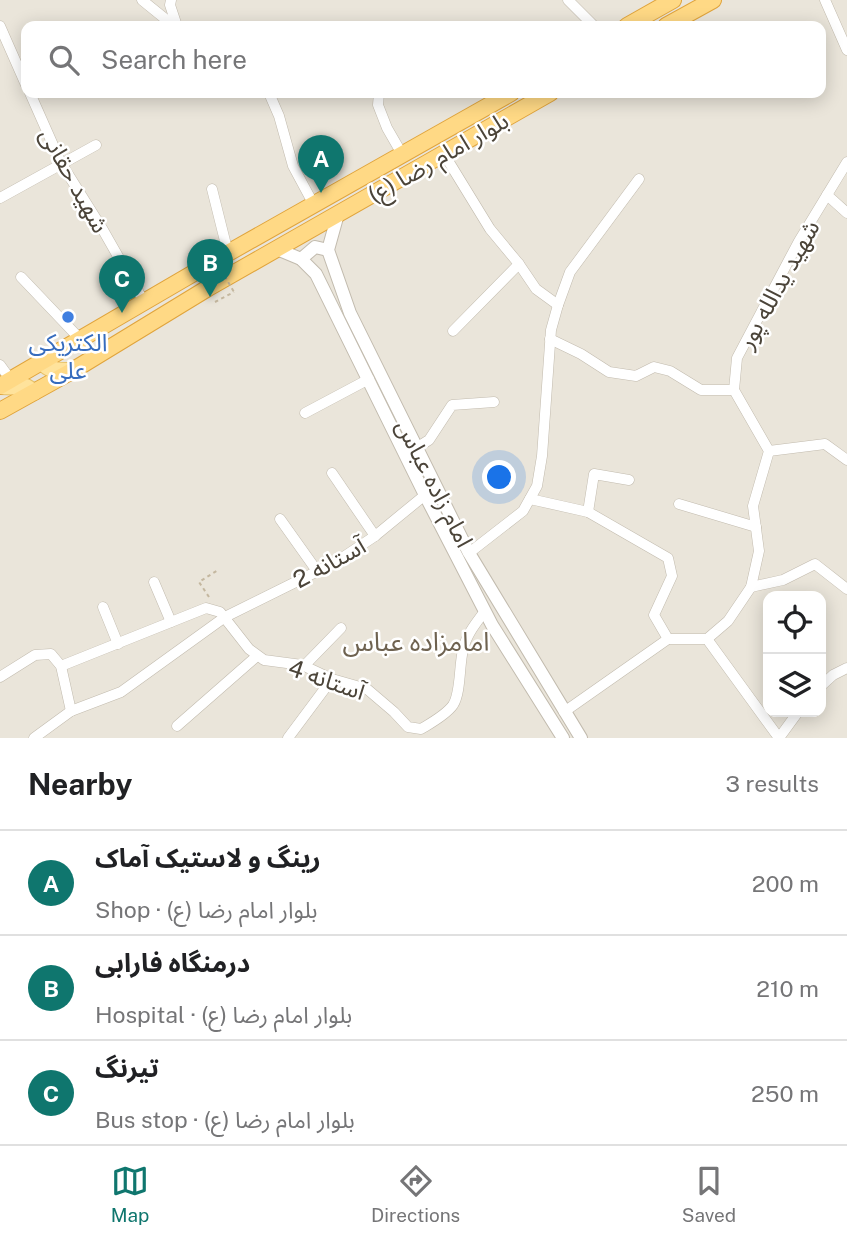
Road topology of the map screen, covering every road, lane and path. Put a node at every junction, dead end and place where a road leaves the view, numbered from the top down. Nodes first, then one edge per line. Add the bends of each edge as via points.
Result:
1 (142, 0) edge
2 (172, 0) edge
3 (568, 0) edge
4 (673, 0) edge
5 (713, 0) edge
6 (825, 0) edge
7 (169, 21) edge
8 (175, 21) edge
9 (589, 21) edge
10 (639, 21) edge
11 (675, 21) edge
12 (0, 26) edge
13 (4, 48) edge
14 (847, 50) edge
15 (21, 77) edge
16 (32, 98) edge
17 (270, 98) edge
18 (379, 98) edge
19 (502, 98) edge
20 (541, 98) edge
21 (96, 145) dead end
22 (402, 154) junction
23 (444, 154) junction
24 (847, 162) edge
25 (61, 163) junction
26 (639, 179) dead end
27 (212, 189) dead end
28 (827, 195) junction
29 (0, 198) edge
30 (314, 205) junction
31 (847, 213) edge
32 (338, 214) junction
33 (207, 246) dead end
34 (277, 249) junction
35 (328, 250) junction
36 (228, 253) junction
37 (301, 259) junction
38 (519, 264) junction
39 (21, 277) dead end
40 (234, 292) dead end
41 (144, 302) junction
42 (558, 305) junction
43 (453, 331) dead end
44 (80, 339) junction
45 (550, 339) junction
46 (42, 361) junction
47 (0, 365) edge
48 (72, 370) junction
49 (369, 379) junction
50 (3, 384) edge
51 (734, 390) junction
52 (34, 392) junction
53 (494, 402) dead end
54 (0, 411) edge
55 (304, 413) dead end
56 (416, 448) junction
57 (769, 451) junction
58 (847, 460) edge
59 (332, 472) dead end
60 (629, 480) dead end
61 (425, 495) junction
62 (530, 499) junction
63 (679, 504) dead end
64 (589, 512) junction
65 (280, 519) dead end
66 (756, 527) junction
67 (375, 536) junction
68 (469, 553) junction
69 (218, 570) dead end
70 (317, 570) junction
71 (155, 582) dead end
72 (751, 587) junction
73 (847, 589) edge
74 (103, 607) dead end
75 (485, 611) junction
76 (222, 614) junction
77 (172, 622) junction
78 (341, 628) dead end
79 (668, 639) junction
80 (707, 639) junction
81 (118, 643) junction
82 (257, 656) junction
83 (61, 666) junction
84 (304, 666) junction
85 (847, 668) edge
86 (0, 677) edge
87 (332, 679) junction
88 (826, 681) edge
89 (71, 711) junction
90 (564, 712) junction
91 (794, 717) edge
92 (429, 725) junction
93 (177, 726) dead end
94 (34, 738) edge
95 (288, 738) edge
96 (430, 738) edge
97 (564, 738) edge
98 (581, 738) edge
99 (779, 738) edge

1 - 7 street
2 - 8 street
3 - 9 street
4 - 10 highway
5 - 11 highway
6 - 14 street
12 - 13 street
13 - 15 street
16 - 25 street, شهید حقانی
17 - 30 street via 293,166
18 - 22 street via 387,128
19 - 22 highway, بلوار امام رضا (ع)
20 - 23 highway, بلوار امام رضا (ع)
21 - 25 street
22 - 30 highway, بلوار امام رضا (ع)
23 - 32 highway, بلوار امام رضا (ع)
23 - 38 street via 490,229
24 - 28 street, شهید یدالله پور
25 - 29 street
25 - 41 street, شهید حقانی
26 - 42 street via 570,272
27 - 36 street
28 - 31 street
28 - 51 street, شهید یدالله پور via 737,358
30 - 36 highway, بلوار امام رضا (ع)
32 - 34 highway, بلوار امام رضا (ع)
32 - 35 street
33 - 40 path, bridge
34 - 37 street, امام زاده عباس
34 - 48 highway, بلوار امام رضا (ع)
35 - 37 street via 315,247
35 - 56 street, امام زاده عباس via 350,313
36 - 41 highway, بلوار امام رضا (ع)
37 - 49 street, امام زاده عباس via 316,274
38 - 42 street via 536,289
38 - 43 street
39 - 44 street
41 - 44 highway, بلوار امام رضا (ع)
42 - 45 street
44 - 46 highway, بلوار امام رضا (ع)
45 - 51 street via 609,372 636,376 654,367 701,390
45 - 62 street via 541,456 537,486
46 - 48 main road via 48,368
46 - 50 highway, بلوار امام رضا (ع)
47 - 50 street
48 - 52 highway, بلوار امام رضا (ع)
49 - 55 street
49 - 61 street, امام زاده عباس
50 - 52 main road
51 - 57 street
52 - 54 highway, بلوار امام رضا (ع)
53 - 56 street via 452,405 429,440
56 - 68 street, امام زاده عباس
57 - 58 street via 825,444
57 - 66 street via 754,506
59 - 67 street
60 - 64 street via 593,474
61 - 67 street, آستانه 2
61 - 75 street, امام زاده عباس
62 - 64 street
62 - 68 street via 523,511
63 - 66 street
64 - 79 street via 668,558 672,576 654,615
65 - 70 street
66 - 72 street via 760,551
67 - 70 street, آستانه 2
68 - 90 street, امام زاده عباس
69 - 76 path via 199,582
70 - 76 street, آستانه 2
71 - 77 street
72 - 73 street via 783,580 815,564
72 - 80 street via 728,621
74 - 81 street
75 - 92 street via 463,649 453,705
75 - 97 street, امام زاده عباس
76 - 77 street via 206,608
76 - 82 street, آستانه 4
76 - 89 street via 121,692
77 - 81 street
78 - 84 street
79 - 80 street
79 - 90 street
80 - 99 street
81 - 83 street
82 - 84 street, آستانه 4
82 - 93 street
83 - 86 street via 51,654 34,656
83 - 89 street
84 - 87 street, آستانه 4
85 - 88 street
87 - 92 street, آستانه 4 via 367,689 408,727
87 - 95 street
89 - 94 street
90 - 98 street, امام زاده عباس
91 - 99 street
92 - 96 street

